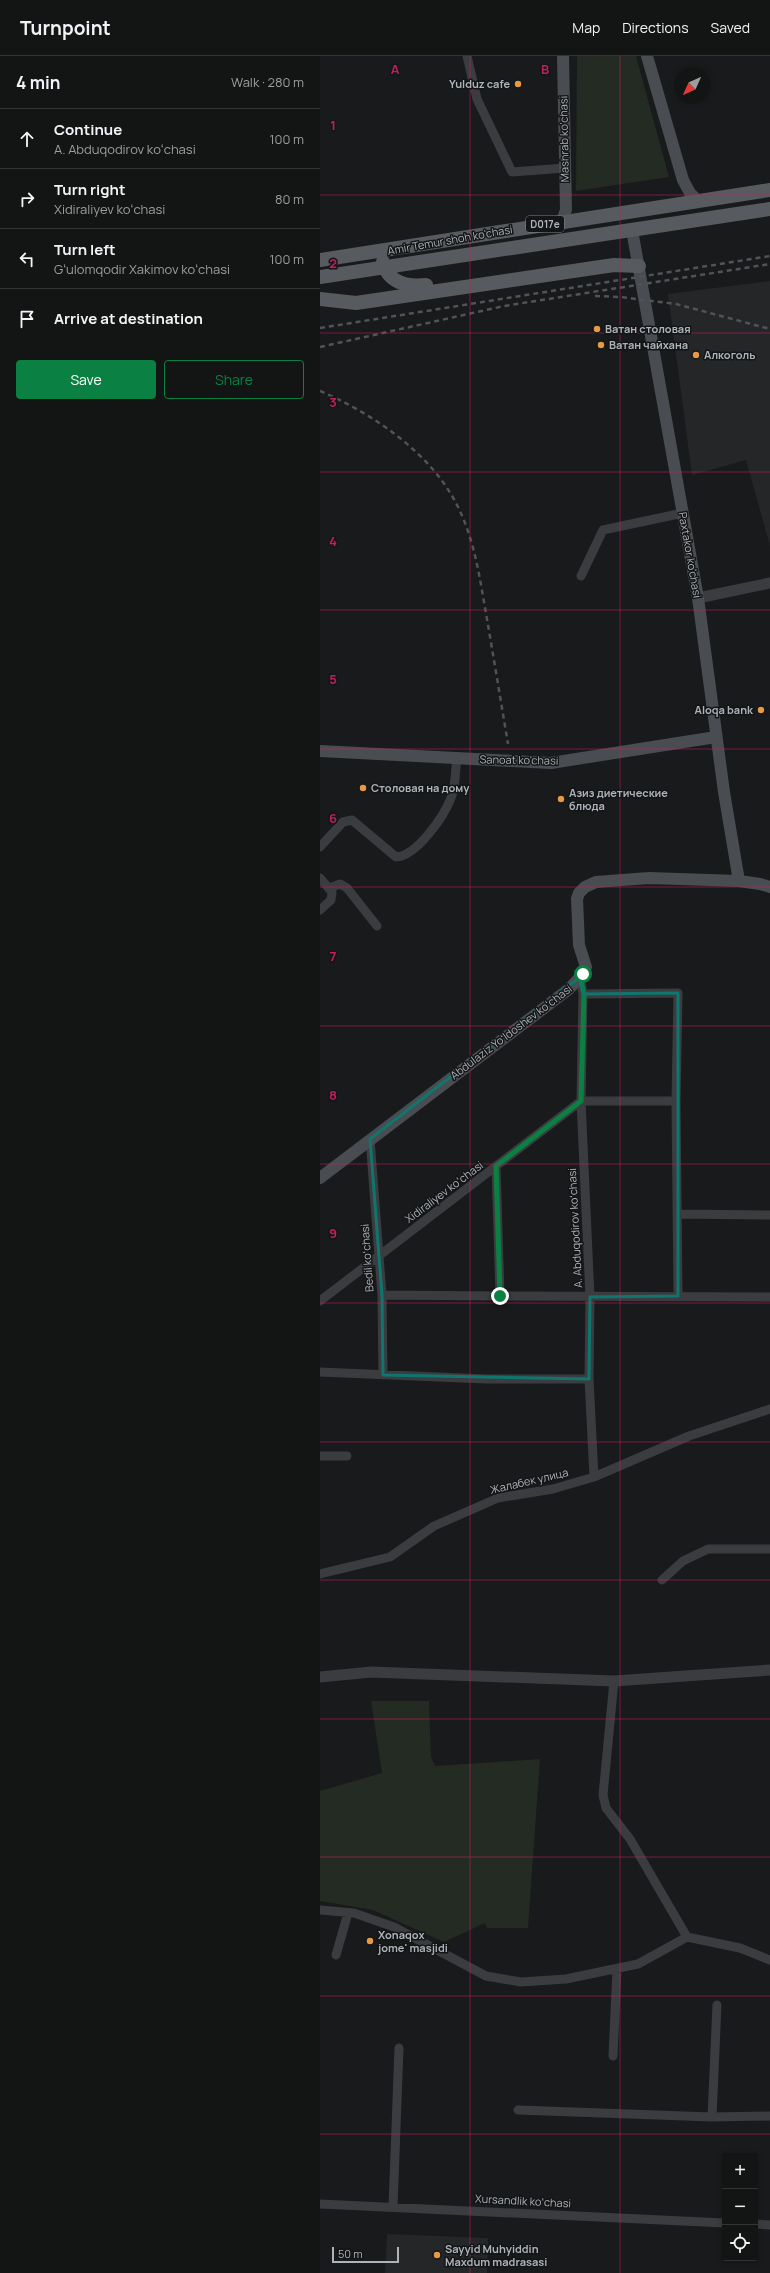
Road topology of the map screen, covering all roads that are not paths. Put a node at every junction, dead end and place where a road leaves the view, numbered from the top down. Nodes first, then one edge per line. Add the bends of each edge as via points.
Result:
1 (467, 56) edge
2 (563, 56) edge
3 (647, 56) edge
4 (565, 168) junction
5 (770, 190) edge
6 (698, 201) junction
7 (770, 209) edge
8 (562, 221) junction
9 (632, 230) junction
10 (381, 252) junction
11 (320, 260) edge
12 (638, 266) junction
13 (385, 269) junction
14 (320, 277) edge
15 (320, 299) edge
16 (683, 513) junction
17 (581, 576) dead end
18 (770, 582) edge
19 (698, 598) junction
20 (716, 737) junction
21 (320, 751) edge
22 (457, 758) junction
23 (320, 847) edge
24 (320, 878) edge
25 (739, 881) junction
26 (767, 884) edge
27 (329, 888) junction
28 (320, 910) edge
29 (377, 926) dead end
30 (580, 977) junction
31 (584, 994) junction
32 (581, 1101) junction
33 (676, 1101) junction
34 (370, 1139) junction
35 (496, 1166) junction
36 (320, 1178) edge
37 (678, 1214) junction
38 (770, 1215) edge
39 (380, 1256) junction
40 (382, 1295) junction
41 (500, 1296) junction
42 (678, 1296) junction
43 (590, 1297) junction
44 (770, 1297) edge
45 (320, 1301) edge
46 (320, 1372) edge
47 (383, 1375) junction
48 (589, 1379) junction
49 (770, 1409) edge
50 (320, 1456) edge
51 (347, 1456) dead end
52 (594, 1477) junction
53 (770, 1549) edge
54 (320, 1574) edge
55 (662, 1580) dead end
56 (770, 1670) edge
57 (320, 1677) edge
58 (614, 1681) junction
59 (320, 1910) edge
60 (348, 1913) junction
61 (687, 1937) junction
62 (336, 1955) dead end
63 (770, 1960) edge
64 (617, 1969) junction
65 (717, 2005) dead end
66 (399, 2048) dead end
67 (613, 2056) dead end
68 (518, 2110) dead end
69 (770, 2116) edge
70 (712, 2117) junction
71 (320, 2204) edge
72 (394, 2207) junction
73 (722, 2222) edge
74 (758, 2224) edge
75 (770, 2225) edge

1 - 4 street via 477,99 512,172
2 - 4 main road, Mashrab ko'chasi
3 - 6 main road via 683,180
4 - 8 main road, Mashrab ko'chasi via 566,210
5 - 6 main road, Amir Temur shoh ko'chasi / D017e
6 - 8 main road, Amir Temur shoh ko'chasi / D017e
7 - 9 main road, Amir Temur shoh ko'chasi / D017e
8 - 10 main road, Amir Temur shoh ko'chasi / D017e
9 - 12 main road, Paxtakor ko'chasi
9 - 13 main road, Amir Temur shoh ko'chasi / D017e
10 - 11 main road, Amir Temur shoh ko'chasi / D017e
10 - 13 main road
12 - 13 main road via 620,257 414,286 393,280
12 - 15 main road via 614,265 356,303
12 - 16 main road, Paxtakor ko'chasi
13 - 14 main road, Amir Temur shoh ko'chasi / D017e
16 - 17 street via 603,530
16 - 19 main road, Paxtakor ko'chasi
18 - 19 street
19 - 20 main road, Paxtakor ko'chasi
20 - 22 main road, Sanoat ko'chasi via 551,763
20 - 25 main road, Paxtakor ko'chasi
21 - 22 main road, Sanoat ko'chasi
22 - 23 street via 452,796 443,815 424,840 410,852 396,857 352,820 343,822
24 - 27 street
25 - 26 main road, Abdulaziz Yoʻldoshev koʻchasi
25 - 30 main road, Abdulaziz Yoʻldoshev koʻchasi via 650,878 596,882 585,887 577,899 579,945 586,968
27 - 28 street via 332,892 331,900
27 - 29 street via 340,884 347,888
30 - 31 street, A. Abduqodirov koʻchasi
30 - 34 main road, Abdulaziz Yoʻldoshev koʻchasi via 569,989
31 - 32 street, A. Abduqodirov koʻchasi
31 - 33 street via 678,993
32 - 33 street
32 - 35 street, Xidiraliyev koʻchasi
32 - 43 street, A. Abduqodirov koʻchasi
33 - 37 street
34 - 36 main road, Abdulaziz Yoʻldoshev koʻchasi
34 - 39 street, Bedil koʻchasi
35 - 39 street, Xidiraliyev koʻchasi
35 - 41 street
37 - 38 street
37 - 42 street
39 - 40 street, Bedil koʻchasi
39 - 45 street, Xidiraliyev koʻchasi
40 - 41 street
40 - 47 street, Bedil koʻchasi
41 - 43 street
42 - 43 street
42 - 44 street
43 - 48 street, A. Abduqodirov koʻchasi
46 - 47 street
47 - 48 street
48 - 52 street, A. Abduqodirov koʻchasi
49 - 52 street, Жалабек улица via 689,1436
50 - 51 street
52 - 54 street, Жалабек улица via 553,1489 498,1498 434,1526 390,1557
53 - 55 street via 708,1549 683,1561
56 - 58 street
57 - 58 street via 371,1672
58 - 61 street via 603,1795 606,1808 630,1839
59 - 60 street
60 - 62 street
60 - 64 street via 394,1927 486,1976 521,1982 542,1982
61 - 63 street via 740,1948
61 - 64 street via 638,1964
64 - 67 street
65 - 70 street
66 - 72 street
68 - 70 street
69 - 70 street
71 - 72 street, Xursandlik koʻchasi
72 - 73 street, Xursandlik koʻchasi
74 - 75 street

